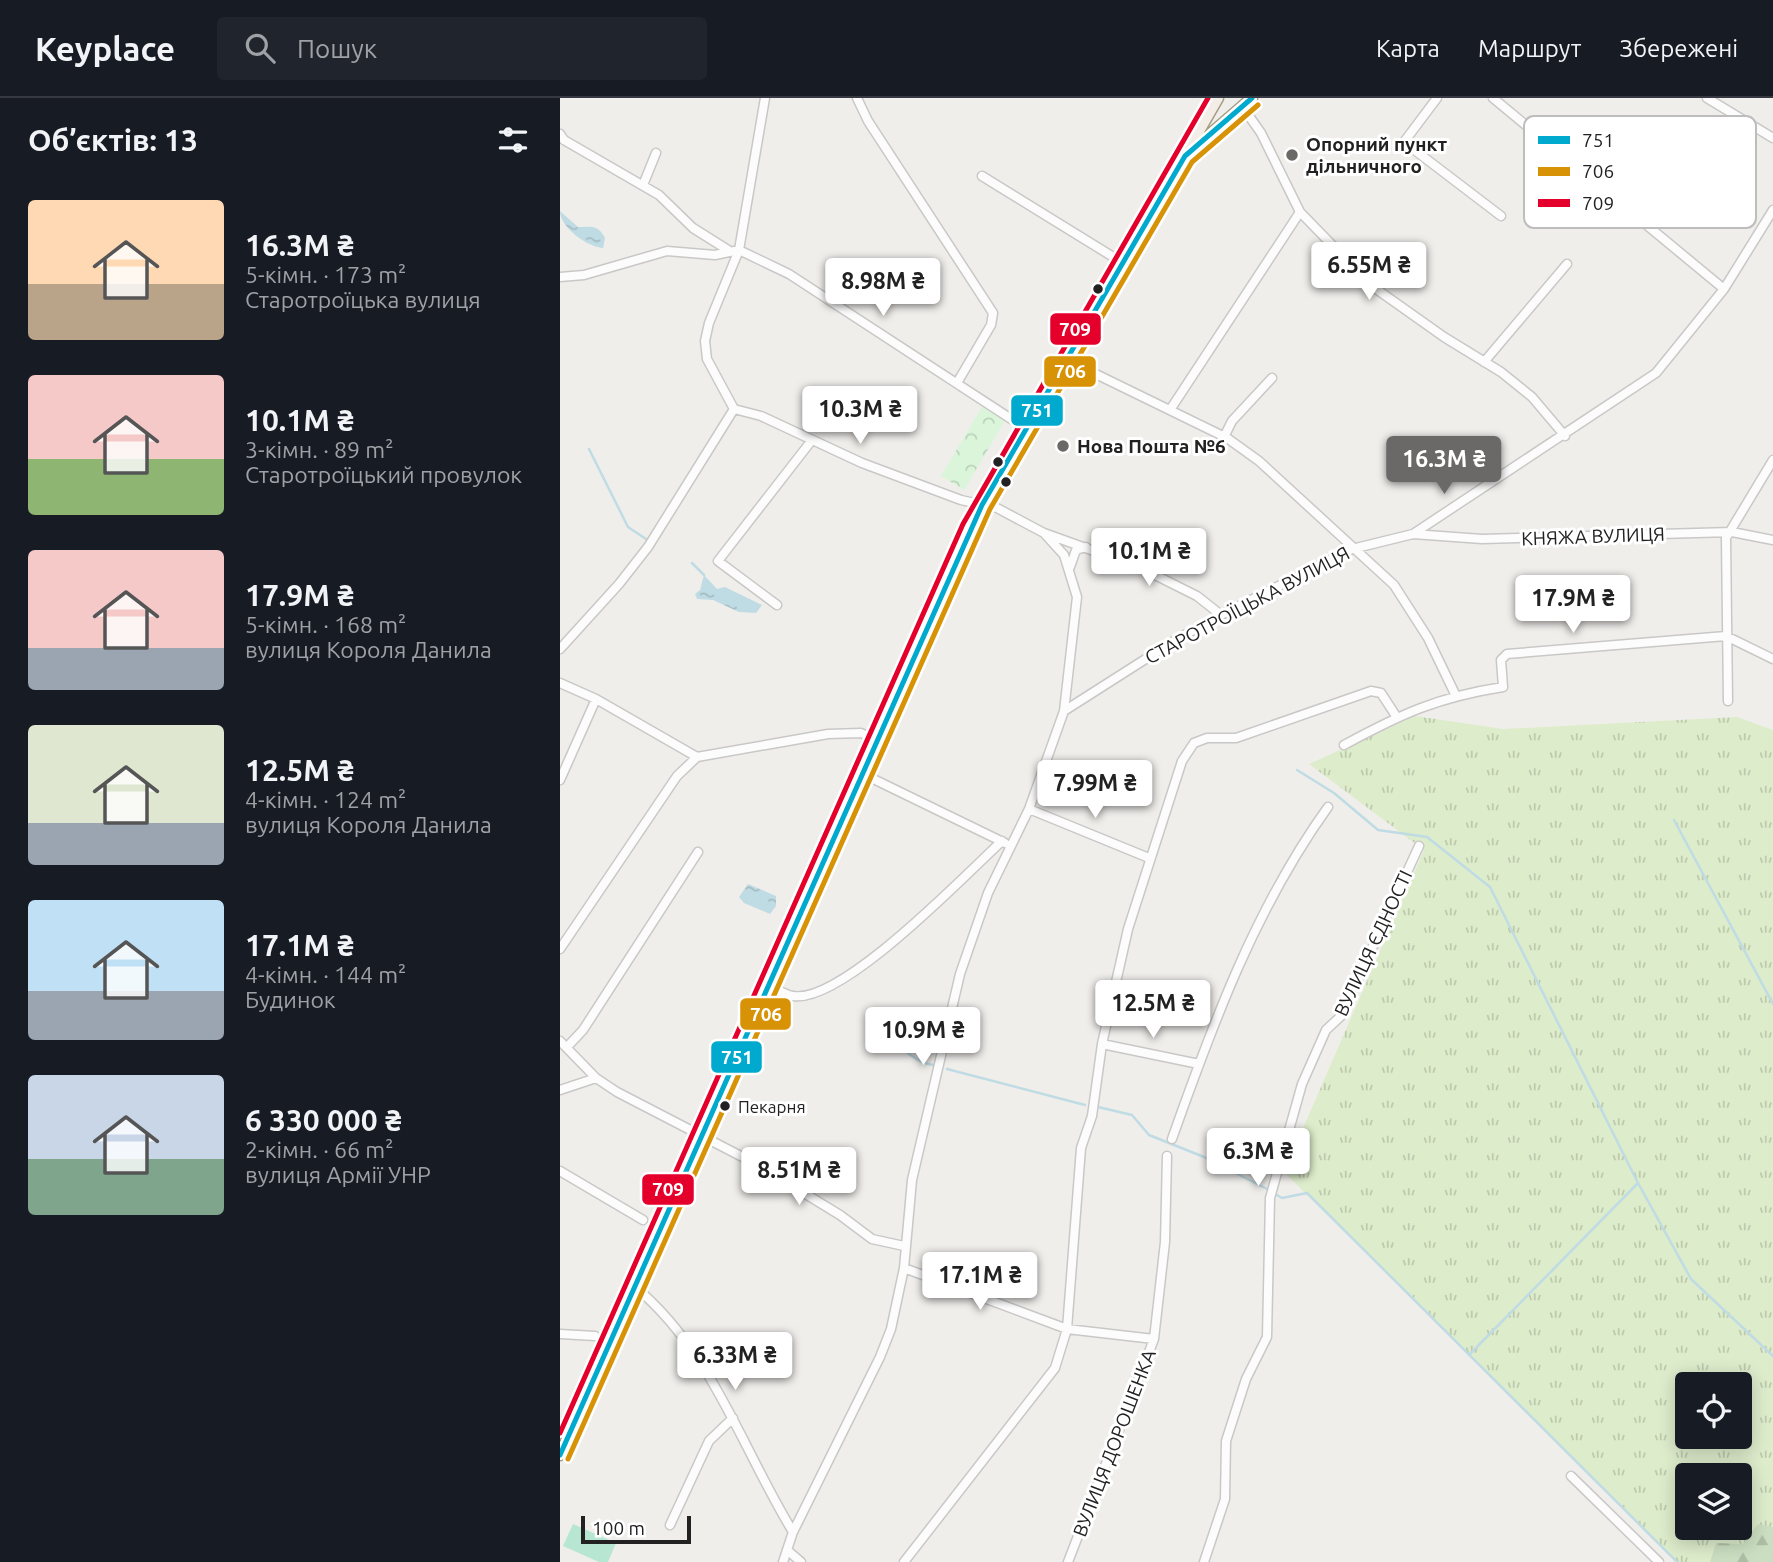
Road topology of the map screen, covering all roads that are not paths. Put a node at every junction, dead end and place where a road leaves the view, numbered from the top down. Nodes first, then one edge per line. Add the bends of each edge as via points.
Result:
1 (765, 98) edge
2 (1218, 98) edge
3 (1252, 98) edge
4 (1437, 98) edge
5 (1493, 98) edge
6 (1707, 98) edge
7 (858, 99) edge
8 (1242, 106) junction
9 (1737, 116) edge
10 (1524, 124) edge
11 (1756, 128) edge
12 (562, 137) edge
13 (1773, 138) edge
14 (656, 153) dead end
15 (1185, 156) junction
16 (982, 176) dead end
17 (643, 185) junction
18 (1773, 210) edge
19 (1300, 212) junction
20 (1501, 216) dead end
21 (1650, 228) edge
22 (728, 250) junction
23 (739, 250) junction
24 (1123, 263) junction
25 (1567, 264) dead end
26 (560, 276) edge
27 (1724, 289) junction
28 (1065, 359) junction
29 (1484, 362) junction
30 (1272, 379) dead end
31 (957, 383) junction
32 (734, 410) junction
33 (1170, 410) junction
34 (1025, 428) junction
35 (1565, 436) junction
36 (1224, 437) junction
37 (812, 440) junction
38 (1773, 460) edge
39 (982, 505) junction
40 (1732, 532) junction
41 (1044, 533) junction
42 (1413, 534) junction
43 (1773, 540) edge
44 (1086, 547) junction
45 (1352, 549) junction
46 (1069, 570) junction
47 (778, 605) dead end
48 (1221, 615) junction
49 (1726, 636) junction
50 (560, 649) edge
51 (1773, 659) edge
52 (560, 683) edge
53 (1455, 694) junction
54 (596, 699) junction
55 (1728, 701) dead end
56 (1064, 711) junction
57 (1396, 716) junction
58 (876, 740) junction
59 (1344, 745) dead end
60 (697, 757) junction
61 (861, 772) junction
62 (560, 780) edge
63 (1328, 807) dead end
64 (1029, 809) junction
65 (1002, 841) junction
66 (1011, 845) junction
67 (1419, 846) dead end
68 (698, 852) dead end
69 (1149, 858) junction
70 (560, 949) edge
71 (769, 985) junction
72 (563, 1044) edge
73 (1102, 1044) junction
74 (1199, 1063) junction
75 (596, 1078) junction
76 (560, 1090) edge
77 (704, 1135) junction
78 (1172, 1139) dead end
79 (1167, 1156) dead end
80 (560, 1171) edge
81 (643, 1220) dead end
82 (904, 1246) junction
83 (904, 1268) junction
84 (634, 1286) junction
85 (1067, 1329) junction
86 (560, 1335) edge
87 (595, 1336) dead end
88 (1154, 1339) junction
89 (733, 1418) junction
90 (560, 1455) edge
91 (1572, 1476) dead end
92 (670, 1525) dead end
93 (793, 1532) junction
94 (787, 1550) junction
95 (783, 1562) edge
96 (801, 1562) edge
97 (904, 1562) edge
98 (1068, 1562) edge
99 (1204, 1562) edge
100 (1659, 1562) edge

1 - 23 street
2 - 15 main road
3 - 8 main road
4 - 20 street via 1404,142
5 - 10 street
6 - 9 street
7 - 31 street via 993,313 991,325
8 - 15 main road
8 - 19 street via 1261,133
11 - 13 street
12 - 17 street
14 - 17 street
15 - 24 main road
16 - 24 street
17 - 22 street via 693,228
18 - 27 street, СТАРОТРОЇЦЬКА ВУЛИЦЯ
19 - 29 street via 1372,286
19 - 33 street
21 - 27 street
22 - 23 street
22 - 26 street via 715,255 667,251 584,275
23 - 31 street via 789,274
23 - 32 street via 705,341 708,362
24 - 28 main road
25 - 29 street
27 - 35 street, СТАРОТРОЇЦЬКА ВУЛИЦЯ via 1656,373
28 - 33 street
28 - 34 main road
29 - 35 street via 1532,397
30 - 36 street via 1232,421
31 - 34 street
32 - 37 street via 761,416
32 - 50 street via 648,547
33 - 36 street
34 - 39 main road
35 - 42 street, СТАРОТРОЇЦЬКА ВУЛИЦЯ
36 - 45 street via 1259,461
37 - 39 street via 862,463
37 - 47 street via 718,561
38 - 40 street
39 - 41 street
39 - 58 main road
40 - 42 street, КНЯЖА ВУЛИЦЯ via 1482,539
40 - 43 street, КНЯЖА ВУЛИЦЯ
40 - 49 street via 1727,538
41 - 44 street
41 - 46 street via 1064,555
42 - 45 street, СТАРОТРОЇЦЬКА ВУЛИЦЯ
44 - 46 street via 1072,554
44 - 48 street via 1174,584
45 - 48 street, СТАРОТРОЇЦЬКА ВУЛИЦЯ
45 - 53 street via 1394,585 1428,638
46 - 56 street via 1077,597
48 - 56 street, СТАРОТРОЇЦЬКА ВУЛИЦЯ
49 - 51 street
49 - 53 street via 1507,654 1501,660 1503,687
49 - 55 street
52 - 54 street
53 - 57 street
54 - 60 street
54 - 62 street
56 - 64 street
57 - 59 street
57 - 69 street via 1381,693 1371,691 1236,738 1194,743 1182,761
58 - 60 street via 861,733 828,734
58 - 61 main road
60 - 70 street via 677,776
61 - 65 street
61 - 71 main road
63 - 74 street via 1272,895
64 - 66 street
64 - 69 street
65 - 66 street
65 - 71 street via 869,963 826,988 800,996
66 - 82 street via 988,893 960,974 912,1180
67 - 99 street, ВУЛИЦЯ ЄДНОСТІ via 1342,1016 1326,1030 1302,1084 1269,1198 1267,1337 1246,1379 1226,1441 1225,1499
68 - 72 street via 583,1030
69 - 73 street
71 - 77 main road
72 - 75 street
73 - 74 street
73 - 85 street via 1092,1116 1081,1148
74 - 78 street
75 - 76 street
75 - 77 street
77 - 82 street via 840,1215 872,1239
77 - 84 main road
79 - 88 street, ВУЛИЦЯ ДОРОШЕНКА via 1165,1242
80 - 81 street
82 - 83 street
83 - 85 street
83 - 93 street via 880,1357
84 - 89 street via 651,1300 699,1360
84 - 90 main road
85 - 88 street
85 - 97 street via 1050,1376
86 - 87 street
88 - 98 street, ВУЛИЦЯ ДОРОШЕНКА
89 - 92 street via 709,1441
89 - 93 street
91 - 100 street
93 - 94 street
94 - 95 street
94 - 96 street

